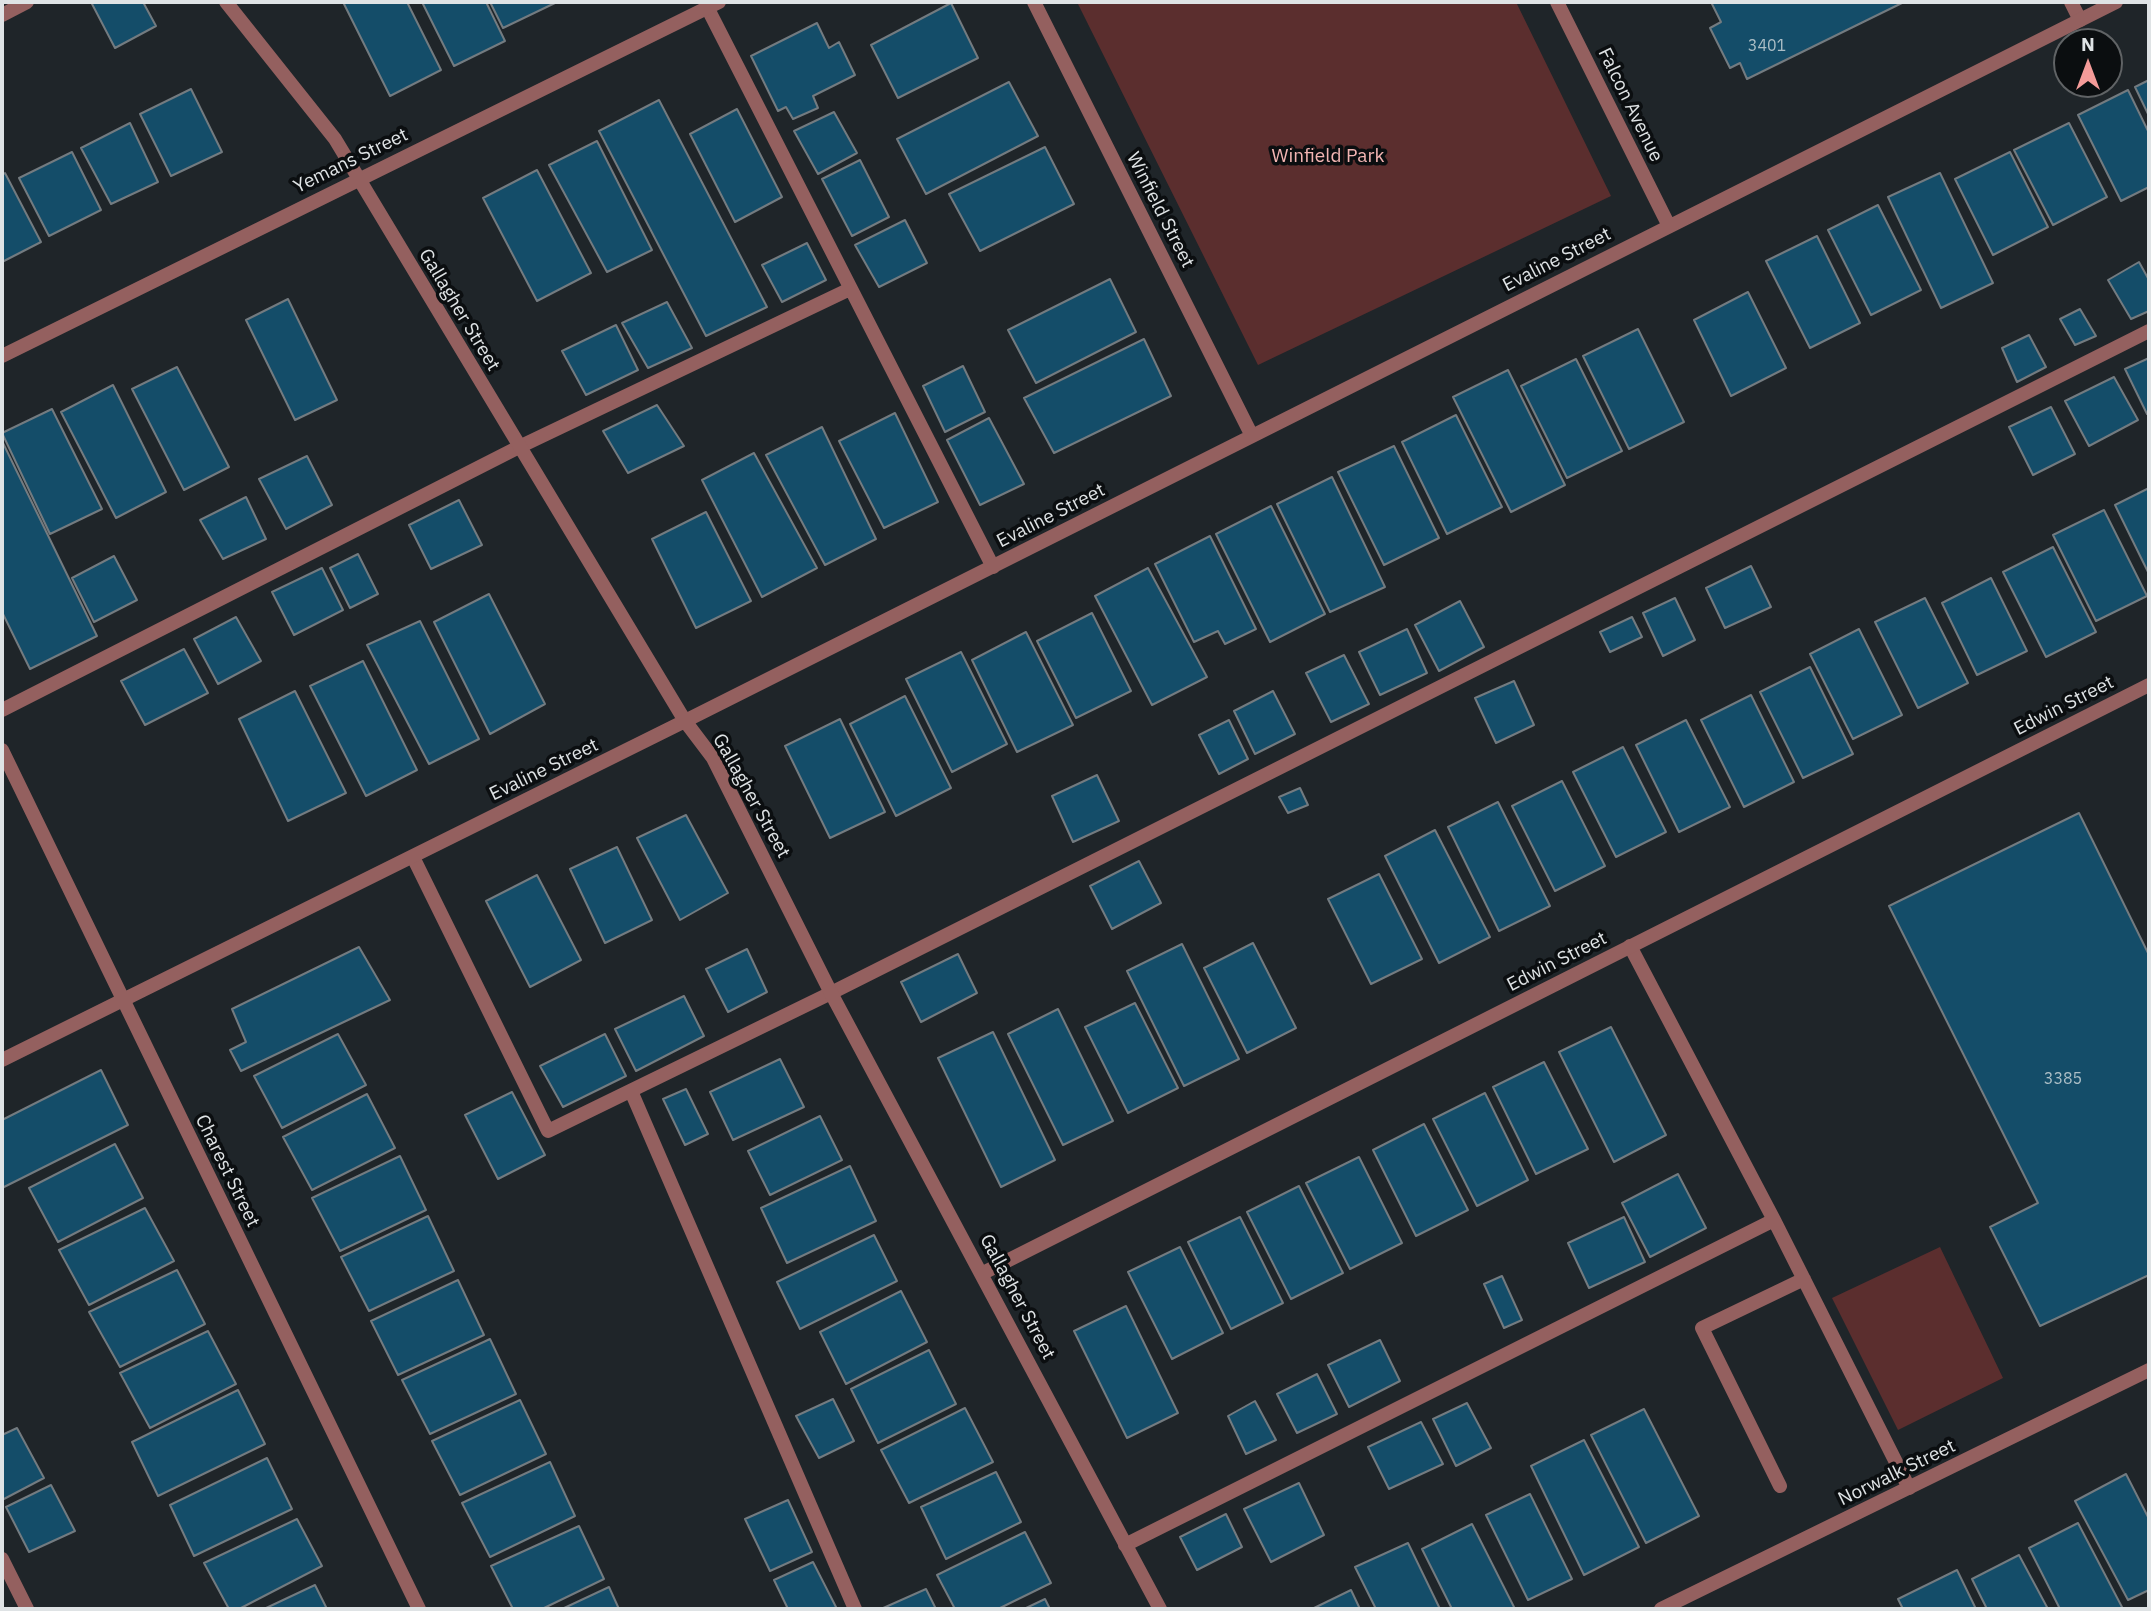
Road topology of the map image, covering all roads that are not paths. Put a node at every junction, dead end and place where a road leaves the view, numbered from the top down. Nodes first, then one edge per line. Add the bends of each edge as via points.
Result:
1 (27, 2) edge
2 (226, 2) edge
3 (1034, 2) edge
4 (1557, 2) edge
5 (2071, 2) edge
6 (2116, 2) edge
7 (713, 5) edge
8 (2, 15) edge
9 (2080, 20) junction
10 (358, 179) junction
11 (1669, 226) junction
12 (850, 289) junction
13 (2149, 331) edge
14 (2, 356) edge
15 (1252, 436) junction
16 (519, 447) junction
17 (993, 567) junction
18 (2149, 685) edge
19 (2, 710) edge
20 (685, 721) junction
21 (2, 750) edge
22 (413, 856) junction
23 (1630, 946) junction
24 (831, 993) junction
25 (123, 1000) junction
26 (2, 1060) edge
27 (631, 1091) junction
28 (1774, 1220) junction
29 (983, 1273) junction
30 (1804, 1279) junction
31 (2149, 1370) edge
32 (1780, 1486) dead end
33 (1909, 1488) junction
34 (1125, 1545) junction
35 (2, 1559) edge
36 (26, 1609) edge
37 (419, 1609) edge
38 (855, 1609) edge
39 (1160, 1609) edge
40 (1661, 1609) edge

1 - 8 street
2 - 10 street, Gallagher Street via 335,139
3 - 15 street, Winfield Street
4 - 11 street, Falcon Avenue
5 - 9 street
6 - 9 street, Evaline Street
7 - 10 street, Yemans Street
7 - 12 street
9 - 11 street, Evaline Street
10 - 14 street, Yemans Street
10 - 16 street, Gallagher Street
11 - 15 street, Evaline Street
12 - 16 street
12 - 17 street
13 - 24 street
15 - 17 street, Evaline Street
16 - 19 street
16 - 20 street, Gallagher Street
17 - 20 street, Evaline Street
18 - 23 street, Edwin Street
20 - 22 street, Evaline Street
20 - 24 street, Gallagher Street via 713,758
21 - 25 street, Charest Street
22 - 25 street, Evaline Street
22 - 27 street via 548,1131
23 - 28 street
23 - 29 street, Edwin Street
24 - 27 street
24 - 29 street, Gallagher Street
25 - 26 street, Evaline Street
25 - 37 street, Charest Street
27 - 38 street
28 - 30 street
28 - 34 street
29 - 34 street, Gallagher Street
30 - 32 street via 1702,1328
30 - 33 street
31 - 33 street, Norwalk Street
33 - 40 street, Norwalk Street
34 - 39 street, Gallagher Street
35 - 36 street

